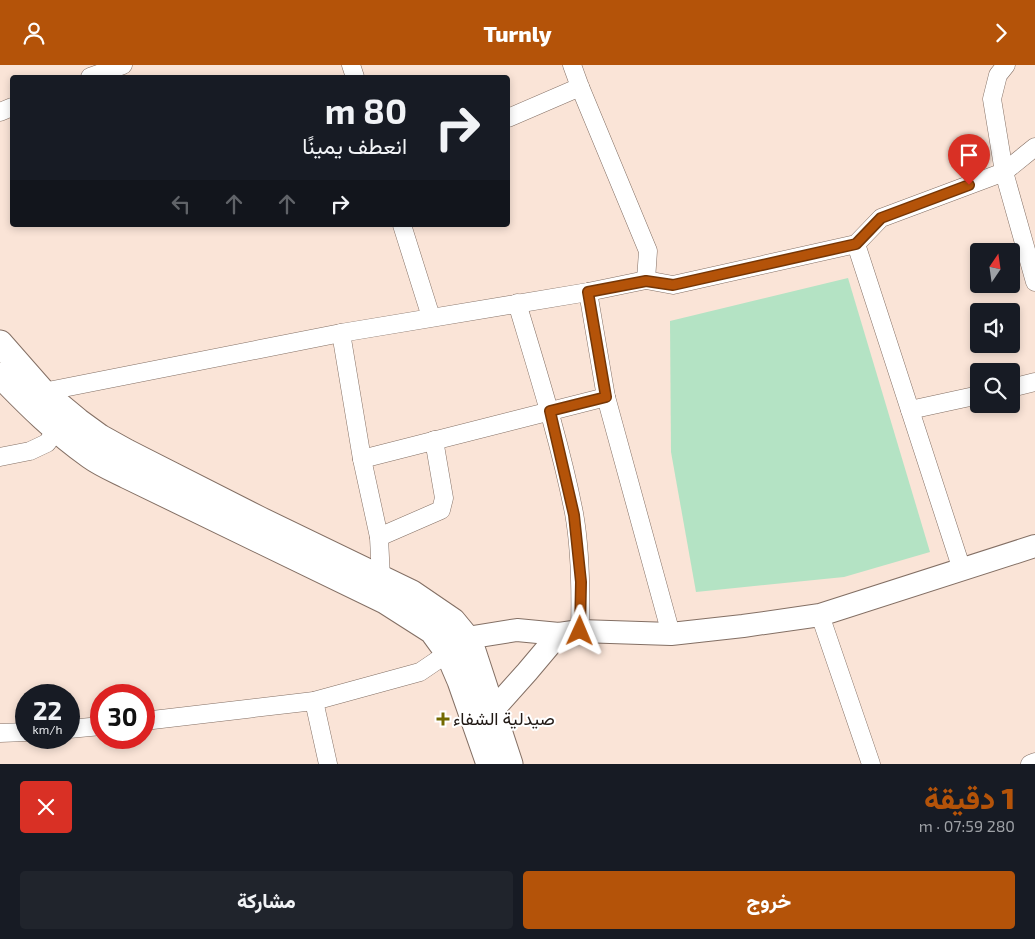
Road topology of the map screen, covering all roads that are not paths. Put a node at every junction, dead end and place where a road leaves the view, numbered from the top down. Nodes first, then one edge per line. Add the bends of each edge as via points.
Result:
1 (123, 65) edge
2 (572, 65) edge
3 (1006, 65) edge
4 (96, 75) edge
5 (580, 87) junction
6 (510, 117) edge
7 (1035, 147) edge
8 (1004, 172) junction
9 (403, 227) edge
10 (856, 244) junction
11 (646, 281) junction
12 (1035, 282) edge
13 (588, 292) junction
14 (517, 303) junction
15 (431, 317) junction
16 (341, 333) junction
17 (0, 343) edge
18 (0, 375) edge
19 (1035, 382) edge
20 (1020, 386) edge
21 (606, 397) junction
22 (970, 397) edge
23 (37, 400) junction
24 (910, 409) junction
25 (550, 411) junction
26 (56, 430) junction
27 (434, 440) junction
28 (0, 457) edge
29 (362, 459) junction
30 (379, 537) junction
31 (1035, 546) edge
32 (962, 570) junction
33 (381, 579) junction
34 (820, 615) junction
35 (569, 633) junction
36 (671, 634) junction
37 (458, 645) junction
38 (314, 701) junction
39 (493, 709) junction
40 (155, 720) edge
41 (15, 732) edge
42 (0, 733) edge
43 (1035, 762) edge
44 (868, 763) edge
45 (328, 764) edge
46 (489, 764) edge
47 (510, 764) edge
48 (1030, 764) edge

1 - 4 street
2 - 5 street
3 - 8 street via 998,75 992,99
5 - 6 street
5 - 11 street via 648,251
7 - 8 street
8 - 10 street via 881,218
8 - 12 street
9 - 15 street
10 - 11 street via 673,285
10 - 24 street
11 - 13 street
13 - 14 street
13 - 21 street
14 - 15 street
14 - 25 street
15 - 16 street
16 - 23 street
16 - 29 street
17 - 23 main road
18 - 23 main road
19 - 20 street
21 - 25 street
21 - 36 street
22 - 24 street
23 - 26 main road
23 - 33 main road via 127,452
24 - 32 street
25 - 27 street
25 - 35 street via 574,515 581,582
26 - 28 street via 47,443 30,451
26 - 37 main road via 127,477 336,577 406,613
27 - 29 street
27 - 30 street via 444,499 441,510
29 - 30 street
30 - 33 street
31 - 32 street
32 - 34 street
33 - 37 main road via 412,593 453,621
34 - 36 street
34 - 44 street
35 - 36 street
35 - 37 street via 517,630
35 - 39 street
37 - 38 street via 420,672
37 - 39 main road via 482,674
37 - 46 main road via 460,681
38 - 40 street
38 - 45 street
39 - 47 main road
41 - 42 street
43 - 48 street

